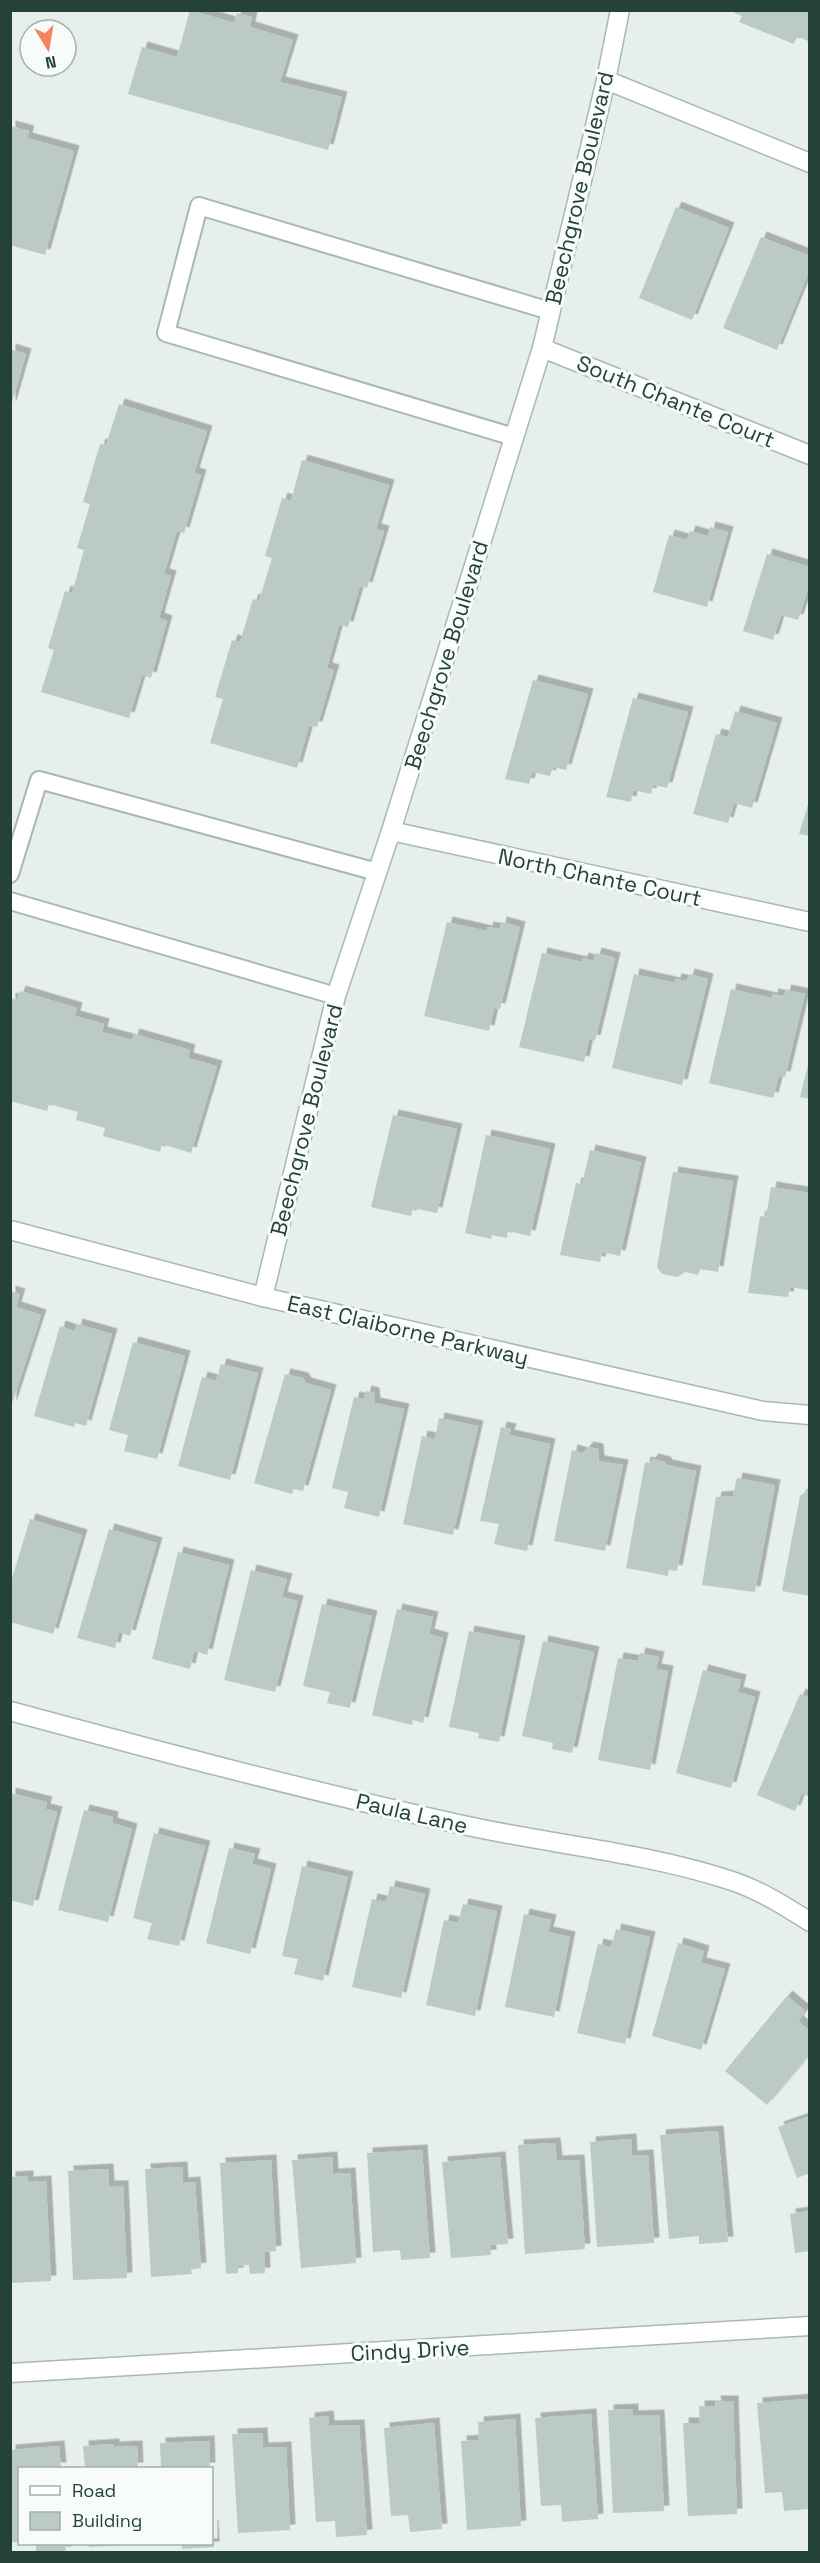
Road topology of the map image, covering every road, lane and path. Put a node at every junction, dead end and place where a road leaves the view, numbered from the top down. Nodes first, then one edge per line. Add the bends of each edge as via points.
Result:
1 (620, 10) edge
2 (606, 80) junction
3 (810, 163) edge
4 (550, 311) junction
5 (542, 348) junction
6 (514, 437) junction
7 (810, 455) edge
8 (391, 831) junction
9 (377, 872) junction
10 (10, 874) edge
11 (10, 901) edge
12 (810, 922) edge
13 (336, 996) junction
14 (10, 1230) edge
15 (263, 1297) junction
16 (810, 1416) edge
17 (10, 1711) edge
18 (810, 1922) edge
19 (810, 2326) edge
20 (10, 2373) edge

1 - 2 street, Beechgrove Boulevard
2 - 3 street
2 - 4 street, Beechgrove Boulevard
4 - 5 street, Beechgrove Boulevard
4 - 6 lane via 199,206 166,333
5 - 6 street, Beechgrove Boulevard
5 - 7 street, South Chante Court
6 - 8 street, Beechgrove Boulevard
8 - 9 street, Beechgrove Boulevard
8 - 12 street, North Chante Court
9 - 10 lane via 39,780
9 - 13 street, Beechgrove Boulevard
11 - 13 lane
13 - 15 street, Beechgrove Boulevard
14 - 15 street, East Claiborne Parkway
15 - 16 street, East Claiborne Parkway via 763,1411
17 - 18 street, Paula Lane via 210,1766 457,1824 677,1865 732,1881
19 - 20 street, Cindy Drive

